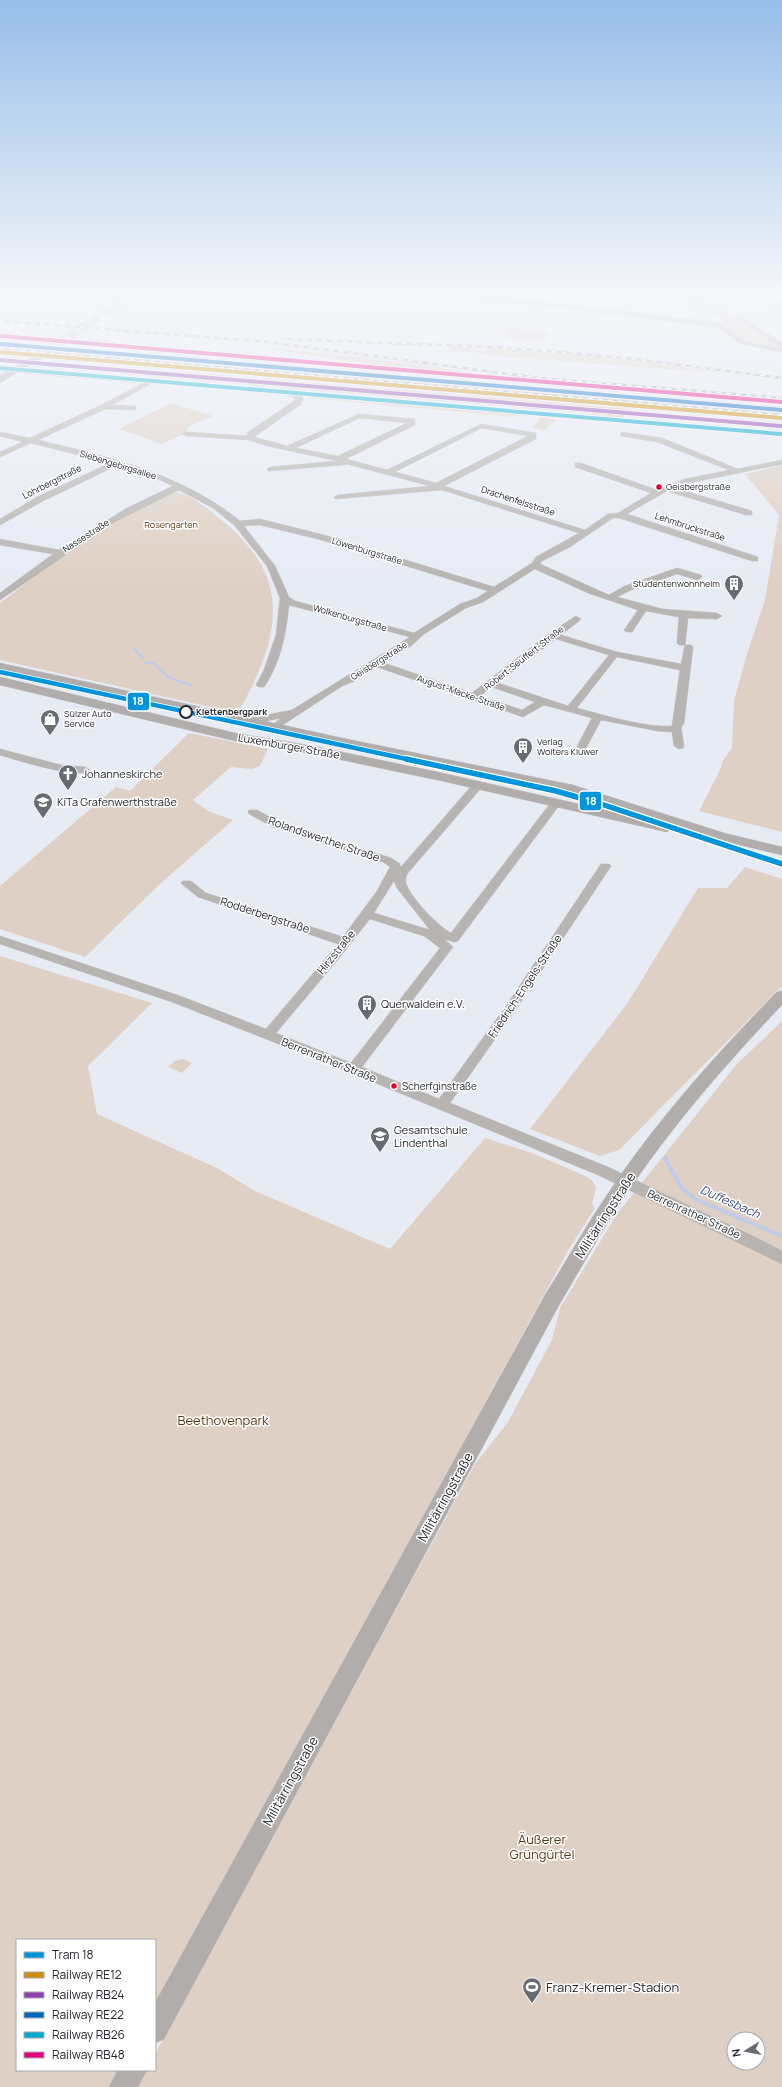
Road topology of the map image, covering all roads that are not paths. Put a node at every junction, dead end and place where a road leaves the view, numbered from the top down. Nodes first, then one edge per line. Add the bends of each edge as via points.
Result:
1 (132, 391) edge
2 (279, 391) edge
3 (104, 407) junction
4 (133, 408) dead end
5 (0, 434) edge
6 (186, 434) dead end
7 (624, 434) dead end
8 (250, 438) junction
9 (30, 441) junction
10 (289, 448) junction
11 (0, 455) edge
12 (339, 459) junction
13 (349, 462) junction
14 (782, 462) edge
15 (116, 463) junction
16 (578, 464) dead end
17 (271, 469) dead end
18 (737, 471) junction
19 (389, 472) junction
20 (178, 487) junction
21 (440, 487) junction
22 (666, 488) junction
23 (656, 492) junction
24 (338, 497) dead end
25 (749, 513) dead end
26 (620, 515) junction
27 (0, 522) edge
28 (238, 524) junction
29 (587, 533) junction
30 (0, 542) edge
31 (59, 553) junction
32 (755, 559) dead end
33 (535, 565) junction
34 (698, 578) dead end
35 (495, 590) junction
36 (0, 598) edge
37 (285, 598) junction
38 (609, 598) junction
39 (644, 608) junction
40 (684, 616) junction
41 (717, 616) dead end
42 (576, 619) dead end
43 (629, 630) dead end
44 (553, 635) junction
45 (415, 636) junction
46 (615, 654) junction
47 (377, 664) junction
48 (0, 666) edge
49 (685, 668) junction
50 (0, 681) edge
51 (491, 684) junction
52 (261, 685) dead end
53 (473, 697) junction
54 (543, 701) junction
55 (570, 710) junction
56 (294, 712) junction
57 (597, 718) junction
58 (251, 721) junction
59 (676, 728) junction
60 (273, 729) junction
61 (235, 737) junction
62 (279, 744) junction
63 (679, 746) dead end
64 (0, 752) edge
65 (579, 752) dead end
66 (85, 770) dead end
67 (550, 784) junction
68 (478, 785) junction
69 (524, 796) junction
70 (556, 803) junction
71 (253, 812) dead end
72 (720, 836) junction
73 (782, 851) edge
74 (605, 866) dead end
75 (399, 869) junction
76 (187, 883) dead end
77 (366, 914) junction
78 (0, 940) edge
79 (345, 942) junction
80 (451, 942) junction
81 (782, 996) edge
82 (268, 1035) junction
83 (353, 1069) junction
84 (442, 1105) junction
85 (626, 1182) junction
86 (782, 1258) edge
87 (156, 2028) edge
88 (132, 2071) edge
89 (124, 2087) edge

1 - 3 street
2 - 8 street via 299,397 300,400 251,434
3 - 4 street
3 - 9 street
5 - 9 street, Siebengebirgsallee
6 - 8 street, Drachenfelsstraße
7 - 18 street via 659,440
8 - 10 street, Drachenfelsstraße
9 - 11 street
9 - 15 street, Siebengebirgsallee
10 - 12 street, Drachenfelsstraße
10 - 12 street via 360,416 412,421
12 - 13 street, Drachenfelsstraße
13 - 17 street, Drachenfelsstraße
13 - 19 street, Drachenfelsstraße
14 - 18 street, Geisbergstraße
15 - 20 street, Siebengebirgsallee via 161,478
15 - 27 street, Lohrbergstraße via 40,499
16 - 23 street
18 - 22 street, Geisbergstraße
19 - 21 street, Drachenfelsstraße
19 - 21 street via 481,426 533,435
20 - 28 street, Siebengebirgsallee via 216,506
20 - 31 street, Nassestraße via 112,519
21 - 24 street, Drachenfelsstraße
21 - 29 street, Drachenfelsstraße
22 - 23 street, Geisbergstraße
22 - 25 street
23 - 26 street, Geisbergstraße
26 - 29 street, Geisbergstraße via 611,516
26 - 32 street, Lehmbruckstraße
28 - 35 street, Löwenburgstraße via 260,522
28 - 37 street, Siebengebirgsallee via 271,566
29 - 33 street, Geisbergstraße via 540,559
30 - 31 street
31 - 36 street, Nassestraße
33 - 35 street, Geisbergstraße
33 - 38 street
34 - 38 street via 677,571 628,588
35 - 45 street, Geisbergstraße via 480,600 463,606
37 - 45 street, Wolkenburgstraße via 292,603
37 - 52 street, Siebengebirgsallee via 281,635 270,670
38 - 39 street
39 - 40 street
39 - 43 street
40 - 41 street
40 - 49 street
42 - 44 street, Robert-Seuffert-Straße
44 - 46 street
44 - 51 street, Robert-Seuffert-Straße
45 - 47 street, Geisbergstraße via 408,644
46 - 49 street
46 - 55 street
47 - 53 street, August-Macke-Straße
47 - 56 street, Geisbergstraße
48 - 58 main road, Luxemburger Straße
49 - 59 street via 679,723
50 - 61 main road, Luxemburger Straße
51 - 53 street, Robert-Seuffert-Straße
51 - 54 street, August-Macke-Straße
53 - 54 street, August-Macke-Straße via 523,714
54 - 55 street, August-Macke-Straße
55 - 57 street, August-Macke-Straße
56 - 58 street, Geisbergstraße
56 - 60 street, Geisbergstraße
57 - 59 street, August-Macke-Straße via 666,730
57 - 65 street
58 - 60 main road, Luxemburger Straße
59 - 63 street
60 - 61 main road via 256,735
60 - 62 main road via 272,739
60 - 67 main road, Luxemburger Straße
61 - 62 main road, Luxemburger Straße
62 - 68 main road, Luxemburger Straße
64 - 66 street via 61,768
67 - 69 main road via 556,791 553,795
67 - 72 main road, Luxemburger Straße
68 - 69 main road, Luxemburger Straße
68 - 75 street, Hirzstraße
69 - 70 main road, Luxemburger Straße
70 - 72 main road, Luxemburger Straße via 685,832
70 - 80 street
71 - 75 street, Rolandswerther Straße via 277,825 387,860
72 - 73 main road, Luxemburger Straße
74 - 84 street, Friedrich-Engels-Straße via 510,1009
75 - 77 street, Hirzstraße via 394,871
75 - 80 street via 401,886 435,929
76 - 79 street, Rodderbergstraße via 202,895
77 - 79 street, Hirzstraße
77 - 80 street
78 - 82 street, Berrenrather Straße via 176,999
79 - 82 street, Hirzstraße
80 - 83 street
81 - 85 main road, Militärringstraße via 701,1081
82 - 83 street, Berrenrather Straße
83 - 84 street, Berrenrather Straße
84 - 85 street, Berrenrather Straße
85 - 86 street, Berrenrather Straße
85 - 87 main road, Militärringstraße via 552,1300
88 - 89 main road

